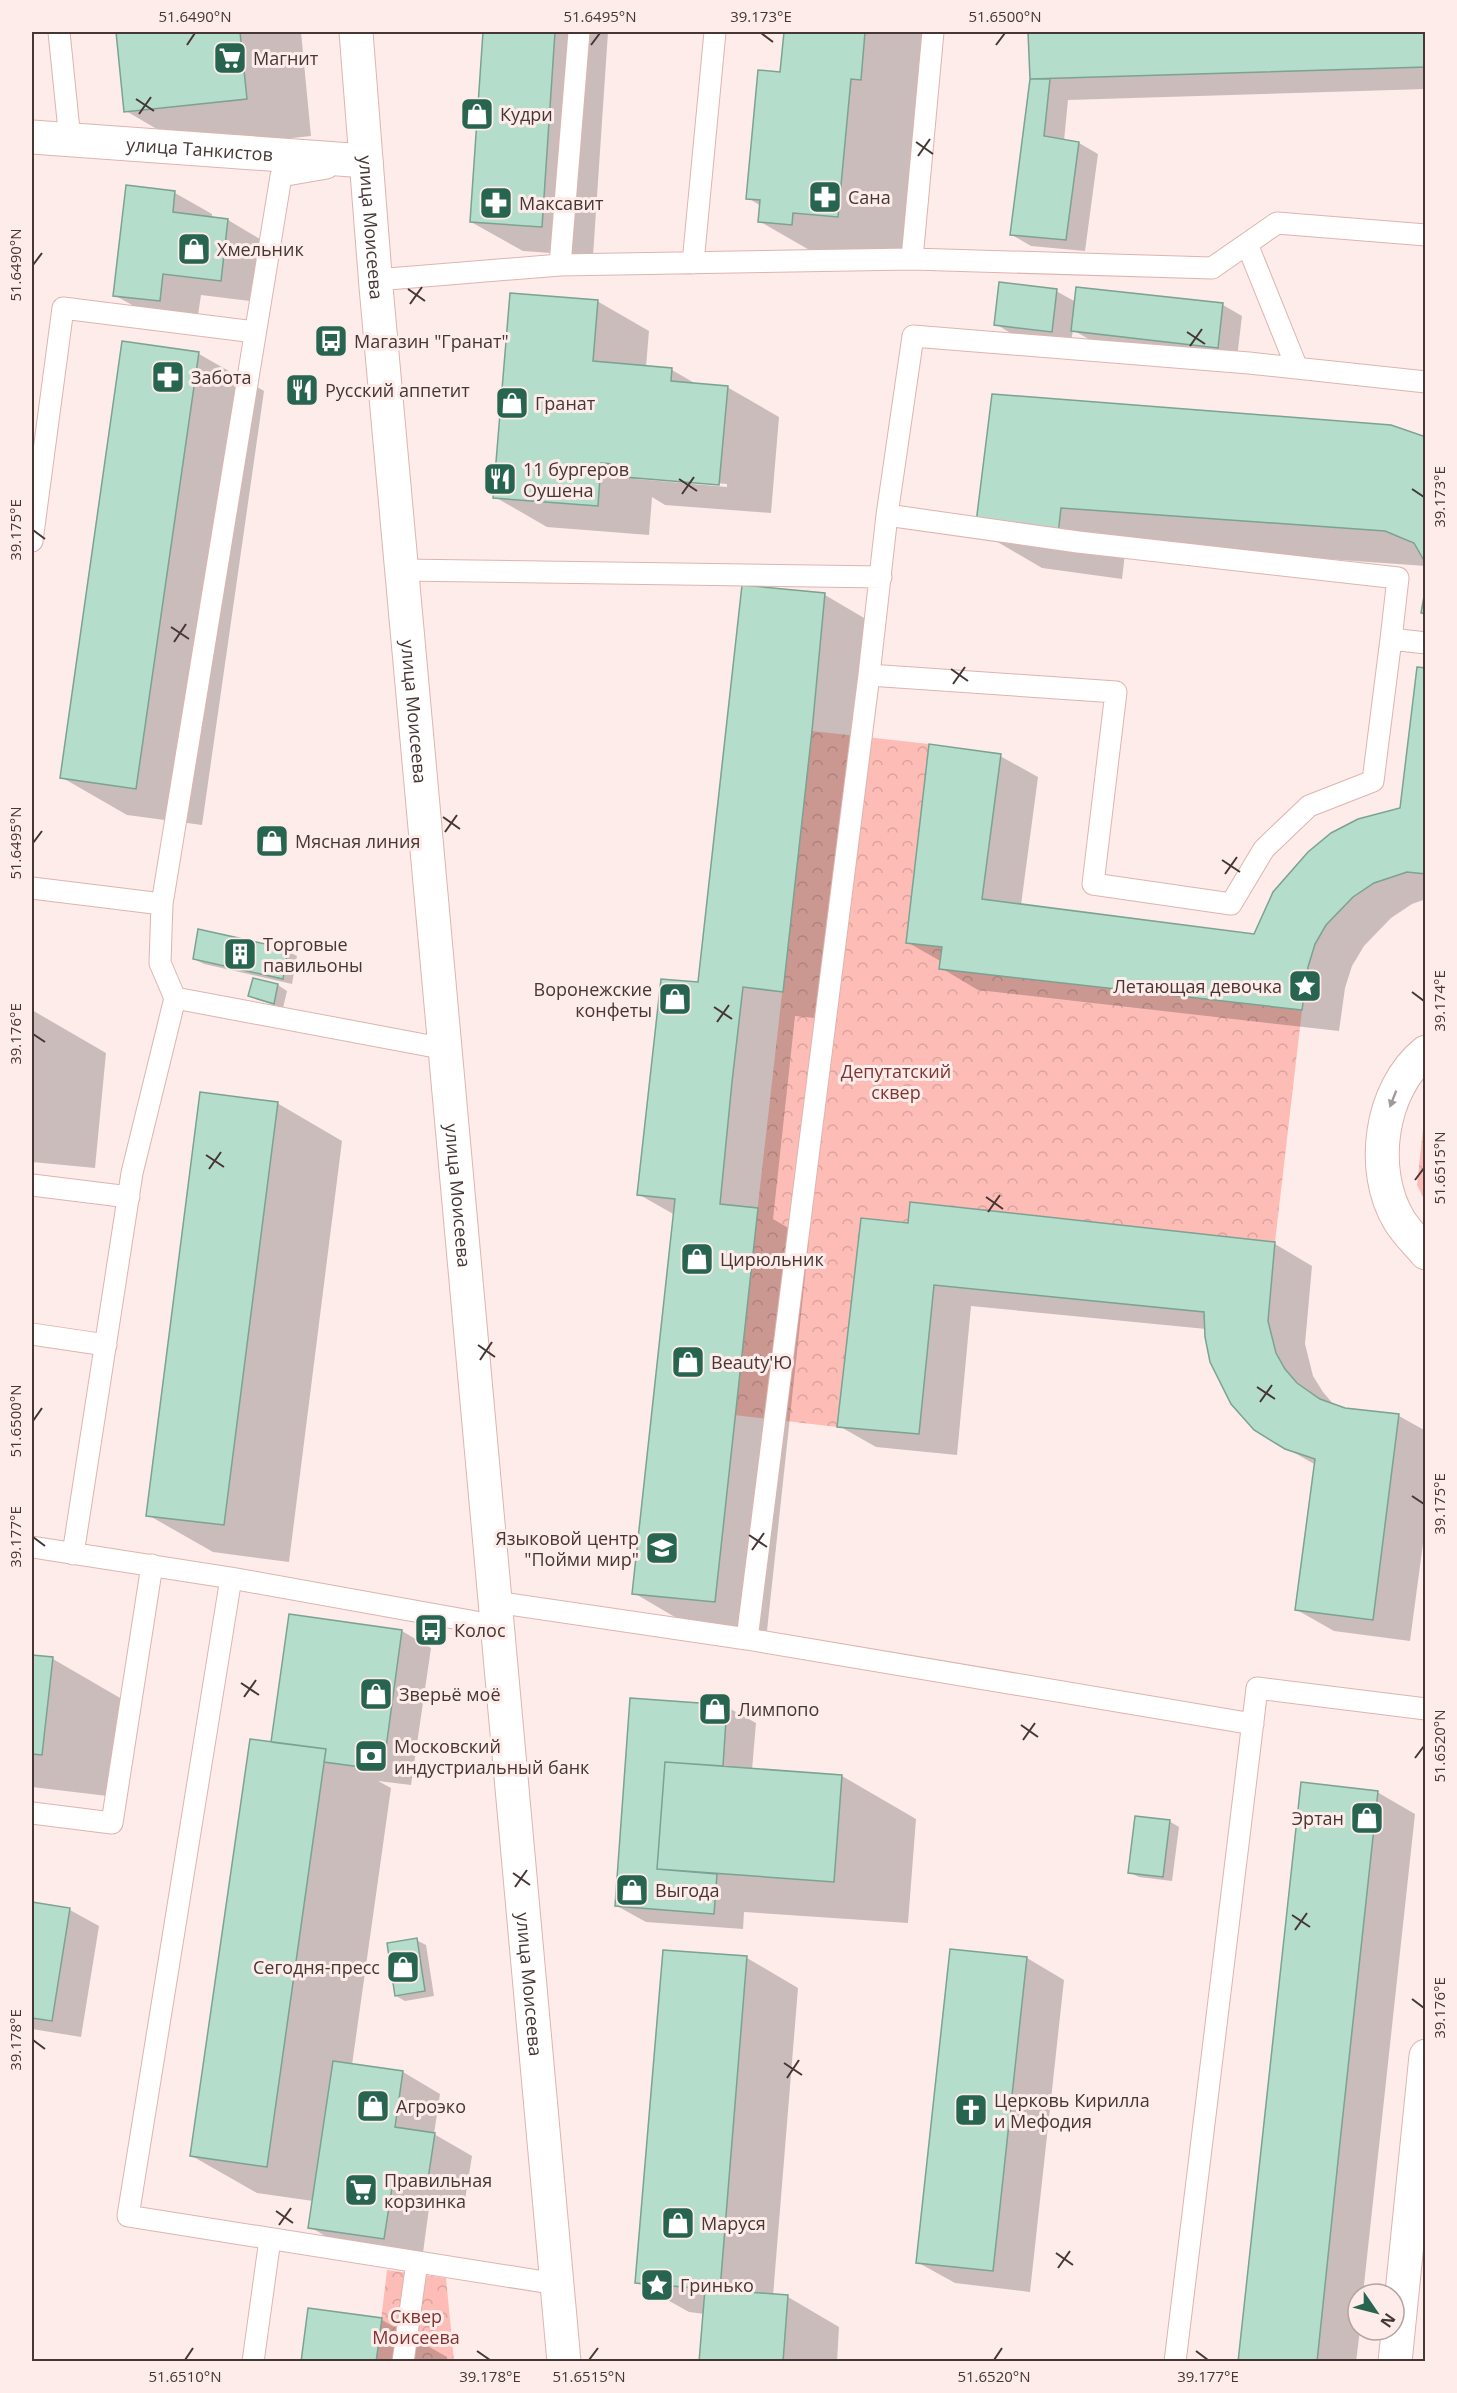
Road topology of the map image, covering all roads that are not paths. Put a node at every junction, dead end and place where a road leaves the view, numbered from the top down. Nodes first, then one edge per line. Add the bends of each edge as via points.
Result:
1 (59, 32) edge
2 (356, 32) edge
3 (579, 32) edge
4 (716, 32) edge
5 (933, 32) edge
6 (32, 137) edge
7 (70, 140) junction
8 (366, 161) junction
9 (1425, 235) edge
10 (1247, 244) junction
11 (912, 259) junction
12 (693, 263) junction
13 (561, 265) junction
14 (376, 280) junction
15 (255, 332) junction
16 (1298, 368) junction
17 (1425, 382) edge
18 (887, 515) junction
19 (32, 541) edge
20 (402, 570) junction
21 (881, 577) junction
22 (1391, 639) junction
23 (1425, 644) edge
24 (869, 675) junction
25 (32, 888) edge
26 (162, 904) junction
27 (175, 998) junction
28 (446, 1049) junction
29 (1425, 1052) edge
30 (32, 1185) edge
31 (129, 1197) junction
32 (1425, 1253) edge
33 (32, 1334) edge
34 (106, 1345) junction
35 (32, 1547) edge
36 (73, 1554) junction
37 (152, 1565) junction
38 (231, 1578) junction
39 (496, 1614) junction
40 (747, 1639) junction
41 (1425, 1709) edge
42 (1253, 1724) junction
43 (32, 1813) edge
44 (1425, 2056) edge
45 (270, 2239) junction
46 (417, 2262) junction
47 (557, 2284) junction
48 (253, 2361) edge
49 (403, 2361) edge
50 (564, 2361) edge
51 (1175, 2361) edge
52 (1395, 2361) edge

1 - 7 lane
2 - 8 street, улица Моисеева
3 - 13 lane
4 - 12 lane
5 - 11 lane
6 - 7 street, улица Танкистов
7 - 8 street, улица Танкистов
8 - 14 street, улица Моисеева
8 - 15 lane via 281,176
9 - 10 lane via 1277,223
10 - 11 lane via 1212,268
10 - 16 lane
11 - 12 lane
12 - 13 lane
13 - 14 lane
14 - 20 street, улица Моисеева
15 - 19 lane via 63,308
15 - 26 lane
16 - 17 lane
16 - 18 lane via 913,336
18 - 21 lane
18 - 22 lane via 1078,542 1398,578
20 - 21 lane
20 - 28 street, улица Моисеева
21 - 24 lane
22 - 23 lane
22 - 24 lane via 1373,781 1309,806 1264,849 1232,904 1093,884 1116,692
24 - 40 lane
25 - 26 lane
26 - 27 lane via 160,963
27 - 28 lane
27 - 31 lane
28 - 39 street, улица Моисеева
29 -> 32 street via 1415,1060 1392,1096 1382,1135 1384,1180 1399,1220
30 - 31 lane
31 - 34 lane
33 - 34 lane
34 - 36 lane
35 - 36 lane
36 - 37 lane
37 - 38 lane
37 - 43 lane via 112,1823
38 - 39 lane
38 - 45 lane via 128,2216
39 - 40 lane
39 - 47 street, улица Моисеева
40 - 42 lane
41 - 42 lane via 1257,1688
42 - 51 lane
44 - 52 street
45 - 46 lane
45 - 48 lane
46 - 47 lane
46 - 49 lane
47 - 50 street, улица Моисеева

